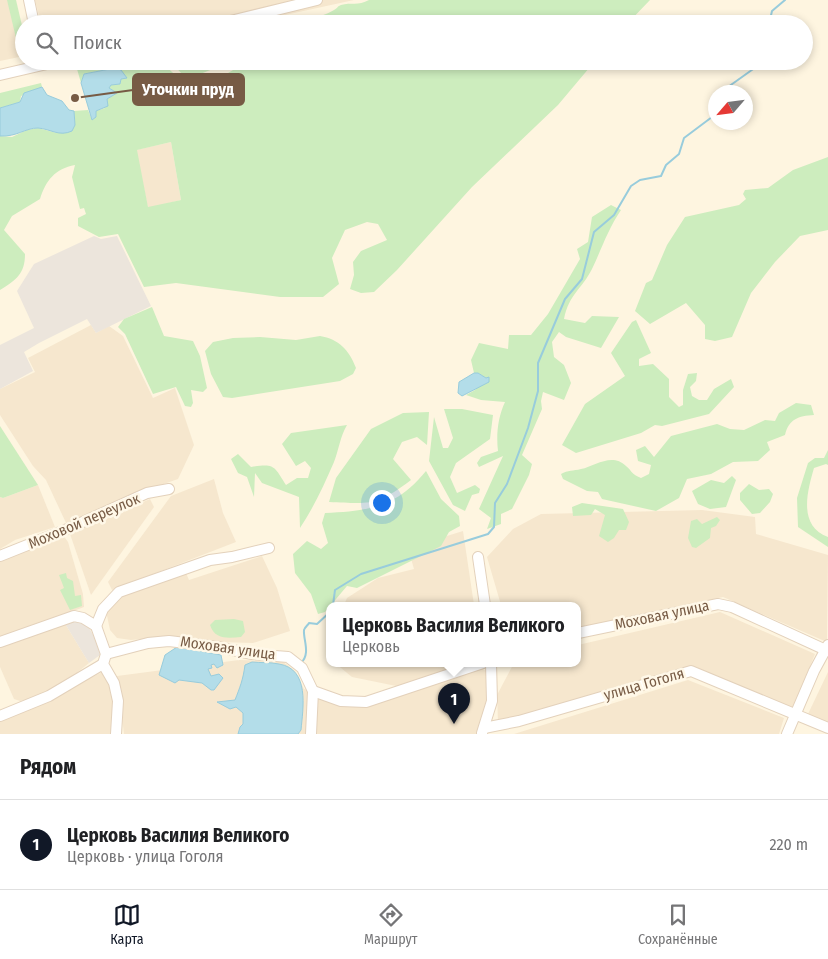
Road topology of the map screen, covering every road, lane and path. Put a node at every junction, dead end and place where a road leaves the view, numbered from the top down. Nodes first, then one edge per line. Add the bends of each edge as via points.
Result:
1 (29, 0) edge
2 (318, 0) edge
3 (32, 15) edge
4 (256, 15) edge
5 (20, 70) edge
6 (0, 76) edge
7 (169, 489) dead end
8 (269, 548) dead end
9 (0, 556) edge
10 (478, 557) dead end
11 (485, 602) edge
12 (96, 626) junction
13 (581, 632) edge
14 (0, 642) edge
15 (827, 648) edge
16 (105, 659) junction
17 (471, 667) edge
18 (491, 667) edge
19 (313, 691) junction
20 (796, 714) junction
21 (0, 716) edge
22 (828, 728) edge
23 (482, 731) edge
24 (116, 734) edge
25 (311, 734) edge
26 (787, 734) edge

1 - 3 street
2 - 4 street
5 - 6 street
7 - 9 street, Моховой переулок via 147,493
8 - 12 street via 210,560 119,592 103,609
10 - 11 street
12 - 14 street via 74,616
12 - 16 street
13 - 15 street, Моховая улица via 718,604
15 - 20 street
16 - 19 street, Моховая улица via 126,648 169,641 218,646 252,654 281,655 294,660 302,668
16 - 21 street via 48,696
16 - 24 street via 118,700
17 - 19 street via 366,702 341,701
18 - 23 street via 493,695
19 - 25 street
20 - 22 street, улица Гоголя
20 - 23 street, улица Гоголя via 692,671
20 - 26 street

